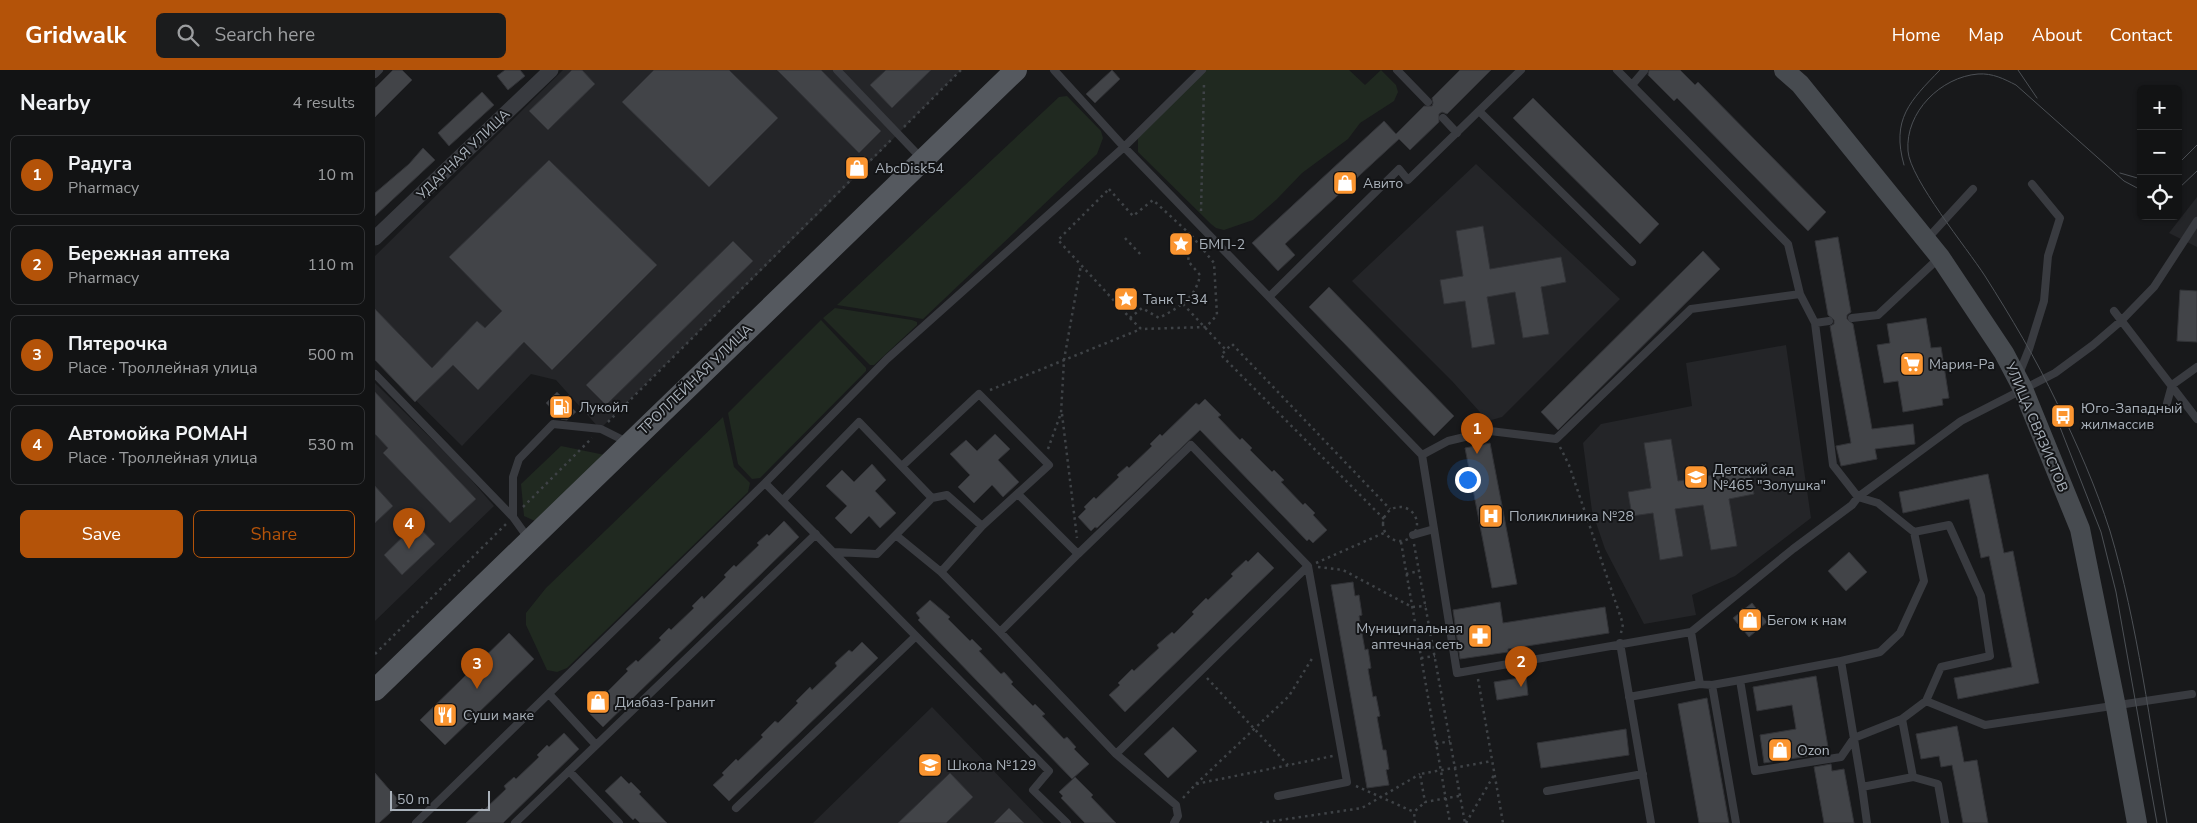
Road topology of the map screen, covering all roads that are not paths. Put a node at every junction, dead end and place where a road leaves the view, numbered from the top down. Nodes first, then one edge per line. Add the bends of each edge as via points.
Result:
1 (379, 70) edge
2 (551, 70) edge
3 (837, 70) edge
4 (1015, 70) edge
5 (1054, 70) edge
6 (1202, 70) edge
7 (1397, 70) edge
8 (1521, 70) edge
9 (1617, 70) edge
10 (1784, 70) edge
11 (1643, 72) dead end
12 (375, 74) edge
13 (1632, 85) junction
14 (1428, 102) dead end
15 (1479, 111) junction
16 (1443, 118) dead end
17 (1457, 133) junction
18 (1124, 147) junction
19 (923, 160) junction
20 (2032, 184) dead end
21 (1973, 189) dead end
22 (2196, 223) edge
23 (375, 238) edge
24 (1927, 239) junction
25 (1940, 257) junction
26 (1633, 262) dead end
27 (1800, 294) junction
28 (1270, 296) junction
29 (2114, 311) dead end
30 (1852, 318) dead end
31 (1829, 321) dead end
32 (2121, 322) junction
33 (1815, 323) junction
34 (2197, 366) edge
35 (375, 374) edge
36 (2020, 383) junction
37 (2172, 385) junction
38 (2167, 403) dead end
39 (2197, 419) edge
40 (629, 443) junction
41 (1423, 455) junction
42 (902, 466) junction
43 (765, 484) junction
44 (1018, 494) junction
45 (1858, 497) junction
46 (932, 498) junction
47 (783, 500) junction
48 (513, 517) junction
49 (982, 526) junction
50 (1434, 529) junction
51 (1914, 532) junction
52 (816, 534) junction
53 (1413, 535) road end
54 (897, 536) junction
55 (530, 541) junction
56 (834, 552) junction
57 (1079, 554) junction
58 (1308, 566) junction
59 (941, 572) junction
60 (999, 632) junction
61 (1691, 632) junction
62 (916, 636) junction
63 (1620, 643) junction
64 (1841, 661) junction
65 (1740, 680) junction
66 (1700, 684) junction
67 (1712, 685) junction
68 (375, 690) edge
69 (549, 694) junction
70 (2192, 694) dead end
71 (1629, 697) junction
72 (1926, 701) junction
73 (2116, 706) junction
74 (1902, 719) junction
75 (1853, 738) junction
76 (596, 745) junction
77 (1116, 754) junction
78 (569, 771) junction
79 (1643, 774) junction
80 (1913, 777) junction
81 (1862, 786) junction
82 (1547, 791) dead end
83 (1278, 796) dead end
84 (736, 808) dead end
85 (416, 823) edge
86 (515, 823) edge
87 (619, 823) edge
88 (1067, 823) edge
89 (1174, 823) edge
90 (1651, 823) edge
91 (1736, 823) edge
92 (1867, 823) edge
93 (1945, 823) edge
94 (2137, 823) edge

1 - 12 lane
2 - 23 street, УДАРНАЯ УЛИЦА
3 - 19 lane
4 - 19 main road, ТРОЛЛЕЙНАЯ УЛИЦА
5 - 18 lane
6 - 18 lane
7 - 14 lane
8 - 15 lane
9 - 13 lane
10 - 24 main road, УЛИЦА СВЯЗИСТОВ via 1800,84
11 - 13 lane
13 - 27 lane via 1788,244
15 - 17 lane
15 - 26 lane
16 - 17 lane
17 - 28 lane via 1408,180 1399,169
18 - 28 lane
18 - 43 lane via 887,359
19 - 40 main road, ТРОЛЛЕЙНАЯ УЛИЦА
20 - 36 lane via 2061,218 2048,256 2044,300
21 - 24 lane
22 - 32 lane via 2154,287
24 - 25 main road, УЛИЦА СВЯЗИСТОВ
25 - 30 lane via 1878,315
25 - 36 main road, УЛИЦА СВЯЗИСТОВ via 2004,353
27 - 33 lane
27 - 41 lane via 1691,309 1556,439 1490,431 1448,441
28 - 41 lane
29 - 32 lane
31 - 33 lane
32 - 36 lane via 2071,362
32 - 37 lane
33 - 45 lane via 1833,465
34 - 37 lane
35 - 48 lane
36 - 45 lane via 1961,421
36 - 73 main road, УЛИЦА СВЯЗИСТОВ via 2080,529
37 - 38 lane
37 - 39 lane
40 - 48 lane via 601,429 553,424 519,459 513,477
40 - 55 main road, ТРОЛЛЕЙНАЯ УЛИЦА
41 - 50 lane
42 - 44 lane via 979,394 1049,465
42 - 46 lane
42 - 47 lane via 859,422
43 - 47 lane
43 - 69 lane
44 - 49 lane
44 - 57 lane
45 - 51 lane via 1879,503
45 - 61 lane
46 - 49 lane via 947,495
46 - 54 lane
47 - 52 lane
48 - 55 lane
49 - 59 lane
50 - 53 lane
50 - 63 lane via 1457,673
51 - 64 lane via 1925,581 1900,633 1880,652
51 - 72 lane via 1949,525 1981,596 1990,656 1941,666
52 - 56 lane
52 - 76 lane
54 - 56 lane via 877,554
54 - 59 lane
55 - 68 main road, ТРОЛЛЕЙНАЯ УЛИЦА
56 - 62 lane
57 - 58 lane via 1191,446
57 - 60 lane
58 - 77 lane
58 - 83 lane via 1347,782
59 - 60 lane
60 - 77 lane
61 - 63 lane
61 - 66 lane
62 - 84 lane
62 - 88 lane via 1049,771 1033,790
63 - 71 lane
64 - 65 lane
64 - 75 lane
65 - 67 lane
65 - 75 lane via 1755,771 1841,757
66 - 67 lane
66 - 71 lane
67 - 91 lane
69 - 76 lane
69 - 85 lane
70 - 73 lane
71 - 79 lane
72 - 73 lane via 1985,725
72 - 74 lane
73 - 94 main road, УЛИЦА СВЯЗИСТОВ
74 - 75 lane
74 - 80 lane
75 - 81 lane
76 - 78 lane
77 - 89 lane via 1176,804 1178,816
78 - 86 lane
78 - 87 lane
79 - 82 lane
79 - 90 lane
80 - 81 lane
80 - 93 lane via 1938,784
81 - 92 lane

